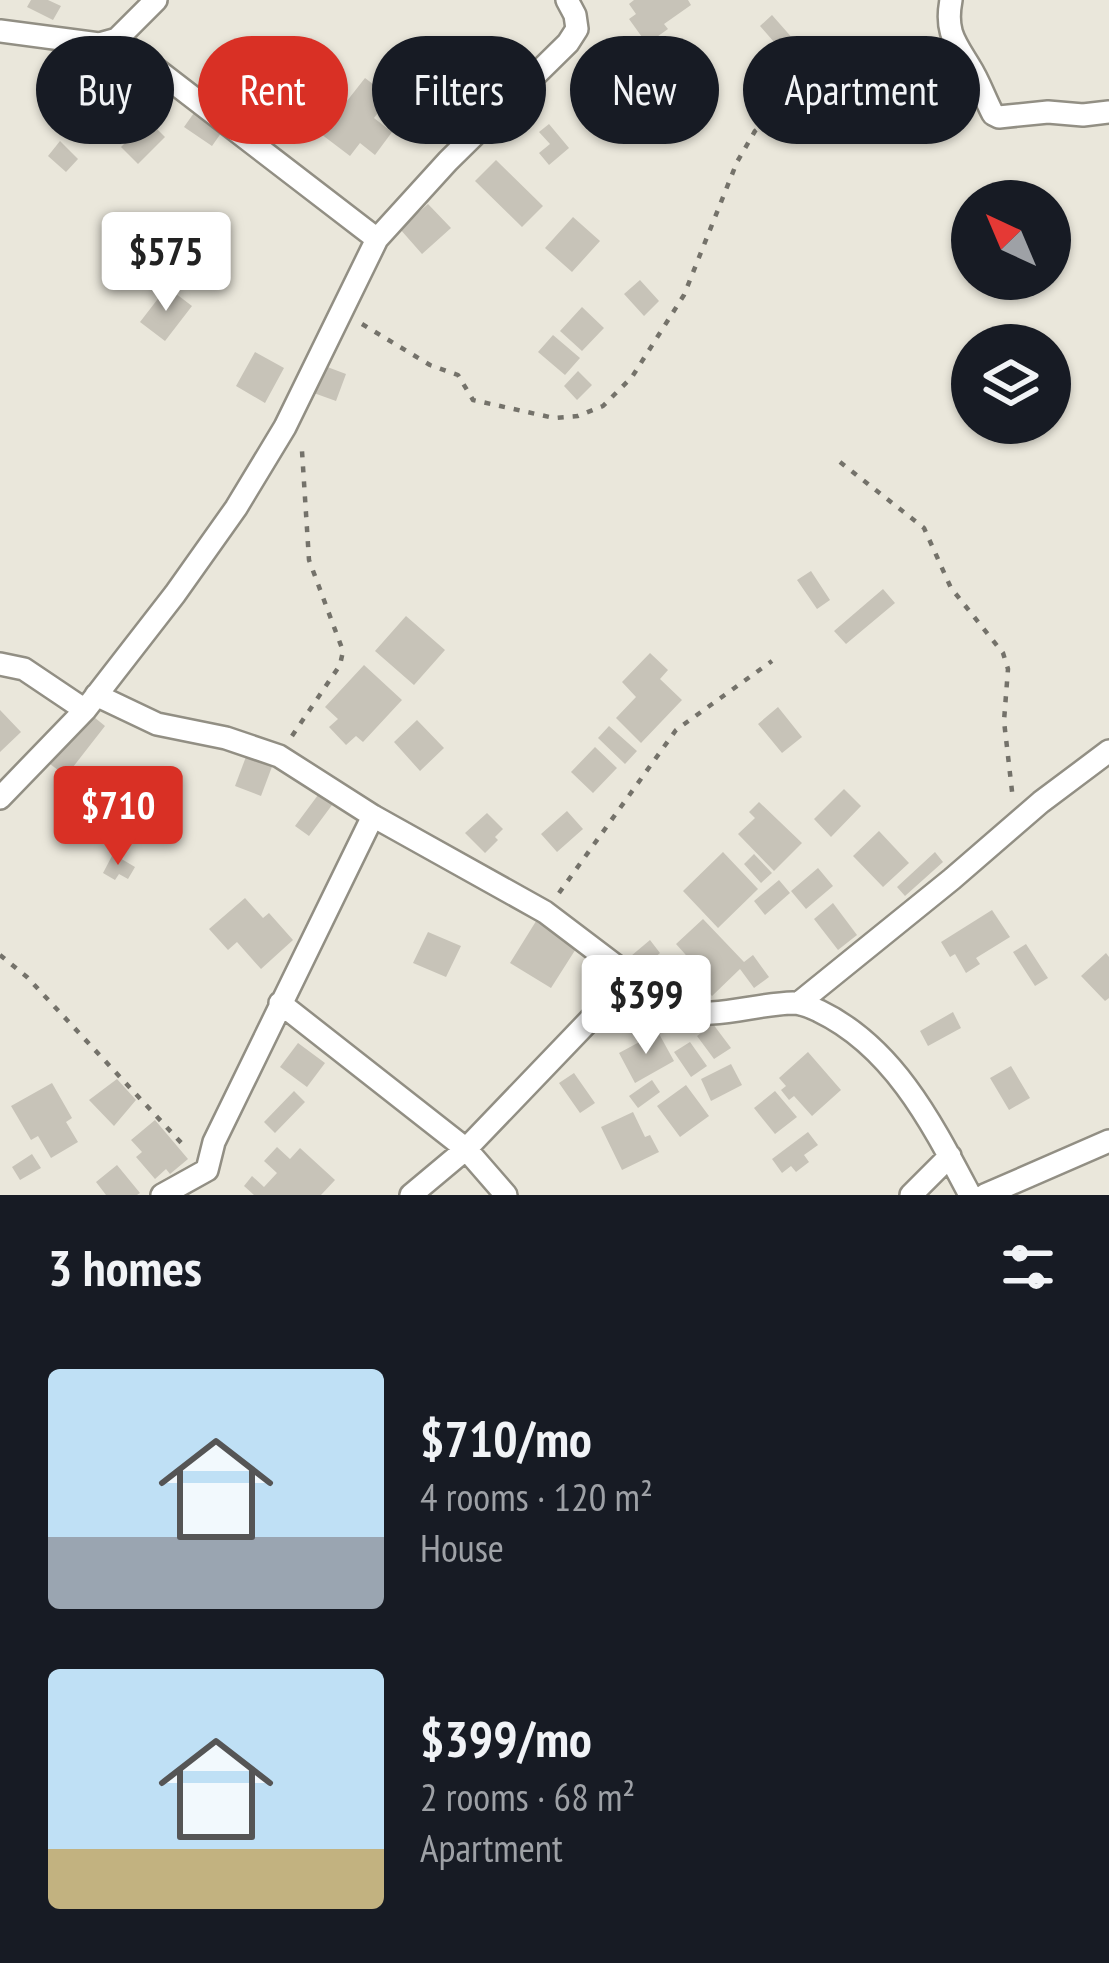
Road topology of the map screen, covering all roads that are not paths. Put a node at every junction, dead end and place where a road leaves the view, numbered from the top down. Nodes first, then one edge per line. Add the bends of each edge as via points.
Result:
1 (156, 0) edge
2 (567, 0) edge
3 (951, 0) edge
4 (0, 31) edge
5 (38, 36) edge
6 (120, 36) edge
7 (174, 83) edge
8 (1109, 112) edge
9 (377, 239) junction
10 (0, 664) edge
11 (91, 703) junction
12 (1109, 752) edge
13 (0, 798) edge
14 (373, 816) junction
15 (632, 977) junction
16 (800, 1003) junction
17 (280, 1004) junction
18 (1109, 1141) edge
19 (466, 1148) junction
20 (950, 1156) junction
21 (161, 1195) edge
22 (411, 1195) edge
23 (506, 1195) edge
24 (911, 1195) edge
25 (970, 1195) edge
26 (985, 1195) edge

1 - 6 street
2 - 9 street via 577,29 568,43
3 - 8 street via 954,46 992,114
4 - 5 street
7 - 9 street
9 - 11 street via 236,508
10 - 11 street
11 - 13 street
11 - 14 street via 279,756
12 - 16 street
14 - 15 street via 545,912
14 - 17 street
15 - 16 street via 673,1009 695,1015
15 - 19 street
16 - 20 street via 865,1040 897,1072
17 - 19 street
17 - 21 street via 207,1170
18 - 26 street
19 - 22 street
19 - 23 street
20 - 24 street
20 - 25 street

